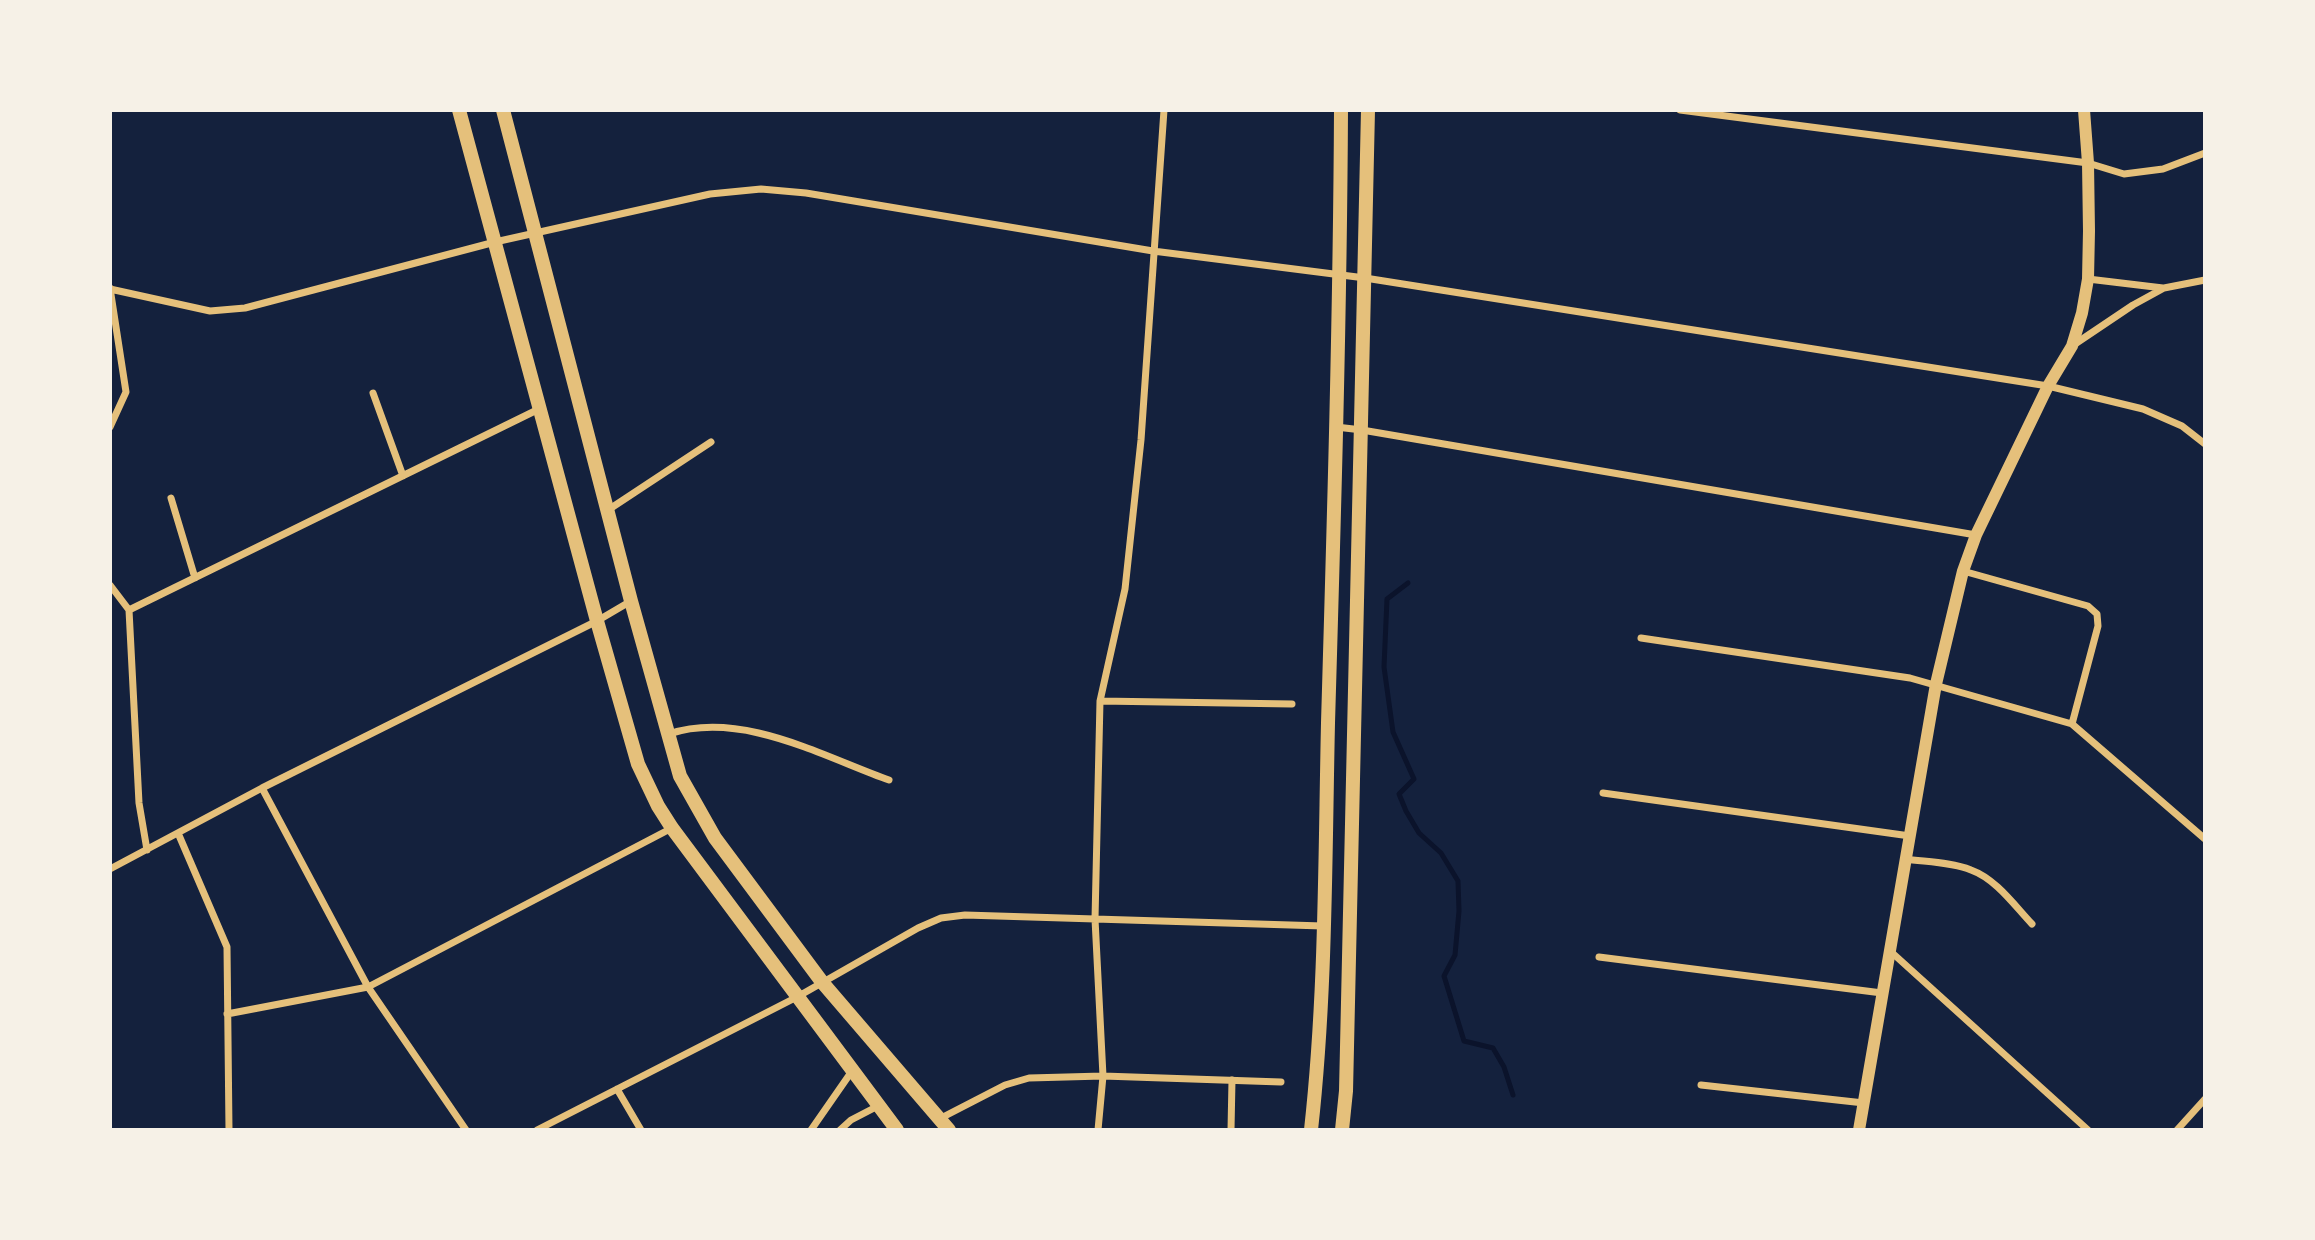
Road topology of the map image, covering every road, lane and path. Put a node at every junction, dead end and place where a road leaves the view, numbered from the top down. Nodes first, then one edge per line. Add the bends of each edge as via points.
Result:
1 (459, 110) edge
2 (503, 110) edge
3 (1164, 110) edge
4 (1341, 110) edge
5 (1368, 110) edge
6 (1679, 110) edge
7 (2084, 110) edge
8 (2205, 153) edge
9 (2088, 163) junction
10 (535, 234) junction
11 (495, 242) junction
12 (1153, 251) junction
13 (1340, 275) junction
14 (1365, 278) junction
15 (2088, 279) junction
16 (2205, 280) edge
17 (2164, 288) junction
18 (110, 289) edge
19 (2072, 346) junction
20 (2048, 386) junction
21 (373, 393) dead end
22 (539, 409) junction
23 (110, 426) edge
24 (1336, 428) junction
25 (1362, 430) junction
26 (711, 442) dead end
27 (2205, 444) edge
28 (402, 476) junction
29 (171, 498) dead end
30 (607, 510) junction
31 (1976, 535) junction
32 (1963, 571) junction
33 (195, 578) junction
34 (110, 584) edge
35 (631, 601) junction
36 (129, 610) junction
37 (597, 621) junction
38 (1642, 638) dead end
39 (1936, 684) junction
40 (1100, 701) junction
41 (1292, 704) dead end
42 (2072, 724) junction
43 (668, 734) junction
44 (889, 780) dead end
45 (262, 788) junction
46 (1603, 793) dead end
47 (672, 828) junction
48 (178, 832) junction
49 (1910, 836) junction
50 (2205, 839) edge
51 (147, 850) junction
52 (1905, 859) junction
53 (110, 869) edge
54 (1095, 919) junction
55 (2032, 924) dead end
56 (1323, 926) junction
57 (1889, 950) junction
58 (1598, 957) dead end
59 (822, 982) junction
60 (368, 987) junction
61 (1882, 992) junction
62 (797, 997) junction
63 (227, 1014) junction
64 (852, 1071) junction
65 (1103, 1076) junction
66 (1232, 1080) junction
67 (1281, 1082) dead end
68 (1701, 1085) dead end
69 (617, 1089) junction
70 (2205, 1099) edge
71 (1864, 1103) junction
72 (878, 1106) junction
73 (945, 1124) edge
74 (229, 1130) edge
75 (466, 1130) edge
76 (537, 1130) edge
77 (641, 1130) edge
78 (811, 1130) edge
79 (840, 1130) edge
80 (897, 1130) edge
81 (1098, 1130) edge
82 (1231, 1130) edge
83 (1311, 1130) edge
84 (1342, 1130) edge
85 (1859, 1130) edge
86 (2088, 1130) edge
87 (2177, 1130) edge

1 - 11 main road
2 - 10 main road
3 - 12 street
4 - 13 main road
5 - 14 main road
6 - 9 street
7 - 9 street
8 - 9 street via 2163,169 2124,174
9 - 15 street
10 - 11 street
10 - 12 street via 709,194 761,190 806,193
10 - 30 main road
11 - 18 street via 245,308 210,311
11 - 22 main road
12 - 13 street
12 - 40 street via 1141,440 1125,590
13 - 14 street
13 - 24 main road
14 - 20 street
14 - 25 main road
15 - 17 street
15 - 19 street
16 - 17 street
17 - 19 street
18 - 23 street via 126,392
19 - 20 street
20 - 27 street via 2143,409 2182,426
20 - 31 street
21 - 28 street
22 - 28 street
22 - 37 main road
24 - 25 street
24 - 56 main road
25 - 31 street
25 - 84 main road
26 - 30 street
28 - 33 street
29 - 33 street
30 - 35 main road
31 - 32 street
32 - 39 street
32 - 42 street via 2088,606 2097,614 2098,626
33 - 36 street
34 - 36 street
35 - 37 street
35 - 43 main road
36 - 51 street via 139,803
37 - 45 street
37 - 47 main road via 638,764
38 - 39 street
39 - 42 street
39 - 49 street
40 - 41 street
40 - 54 street
42 - 50 street
43 - 44 street via 686,728 758,732
43 - 59 main road via 680,776 715,838
45 - 48 street
45 - 60 street
46 - 49 street
47 - 60 street
47 - 62 main road
48 - 51 street
48 - 63 street via 228,947
49 - 52 street
51 - 53 street
52 - 55 street via 1969,869 1983,876
52 - 57 street
54 - 56 street
54 - 59 street via 941,918
54 - 65 street
56 - 83 main road
57 - 61 street
57 - 86 street
58 - 61 street
59 - 62 street
59 - 73 main road
60 - 63 street
60 - 75 street
61 - 71 street
62 - 64 main road
62 - 69 street
63 - 74 street
64 - 72 main road
64 - 78 street
65 - 66 street
65 - 73 street via 1029,1078 1006,1084
65 - 81 street
66 - 67 street
66 - 82 street
68 - 71 street
69 - 76 street
69 - 77 street
70 - 87 street
71 - 85 street
72 - 79 street
72 - 80 main road

